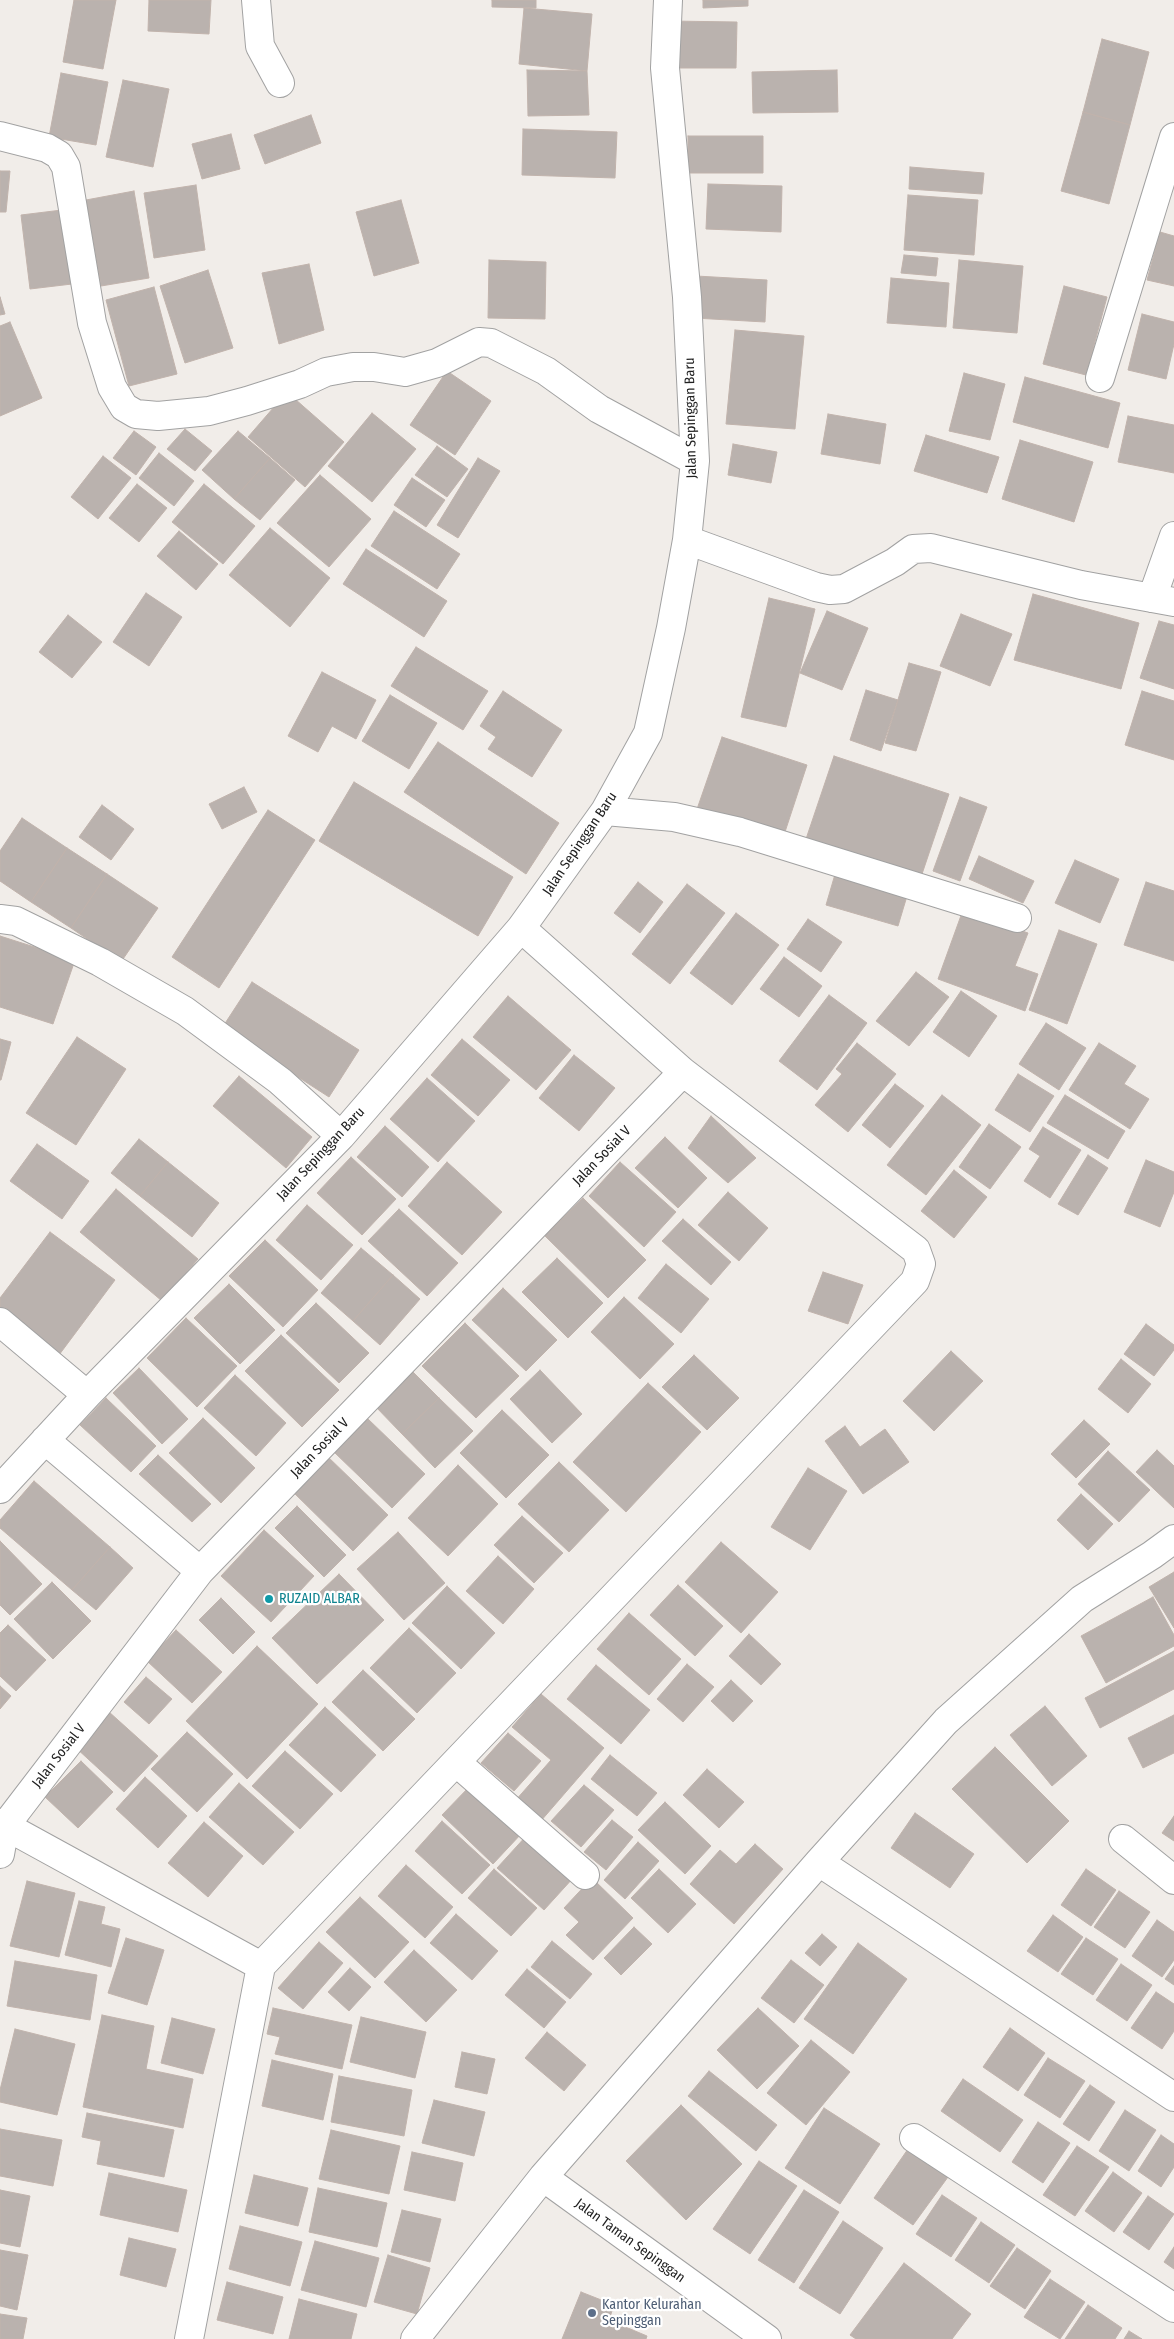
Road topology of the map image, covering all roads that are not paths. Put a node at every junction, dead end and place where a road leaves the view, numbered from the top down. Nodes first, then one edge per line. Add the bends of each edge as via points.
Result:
1 (256, 0) edge
2 (668, 0) edge
3 (280, 83) dead end
4 (0, 136) edge
5 (1174, 138) edge
6 (1100, 378) dead end
7 (694, 461) junction
8 (1174, 536) edge
9 (687, 540) junction
10 (1163, 600) edge
11 (606, 811) junction
12 (1017, 918) dead end
13 (0, 919) edge
14 (521, 928) junction
15 (683, 1072) junction
16 (341, 1136) junction
17 (0, 1322) edge
18 (87, 1395) junction
19 (45, 1440) junction
20 (0, 1489) edge
21 (1174, 1539) edge
22 (200, 1571) junction
23 (456, 1762) junction
24 (2, 1824) edge
25 (1122, 1839) dead end
26 (0, 1854) edge
27 (818, 1862) junction
28 (585, 1875) dead end
29 (1174, 1880) edge
30 (261, 1966) junction
31 (1174, 2097) edge
32 (914, 2138) dead end
33 (542, 2177) junction
34 (1174, 2308) edge
35 (189, 2339) edge
36 (415, 2339) edge
37 (766, 2339) edge

1 - 3 street via 260,46
2 - 7 street, Jalan Sepinggan Baru via 665,68 687,297
4 - 7 street via 47,148 59,155 66,168 92,324 112,387 124,407 136,414 158,416 209,411 247,402 326,372 353,367 405,372 437,363 479,342 492,343 546,370 599,409
5 - 6 street
7 - 9 street, Jalan Sepinggan Baru
8 - 10 street
9 - 10 street via 830,590 844,589 913,549 931,548 1081,585
9 - 11 street, Jalan Sepinggan Baru via 672,628 648,733
11 - 12 street via 674,817 740,832
11 - 14 street, Jalan Sepinggan Baru
13 - 16 street via 16,921 100,962 185,1011 280,1081
14 - 15 street
14 - 16 street, Jalan Sepinggan Baru
15 - 22 street, Jalan Sosial V
15 - 23 street via 916,1250 921,1264 915,1281
16 - 18 street, Jalan Sepinggan Baru
17 - 18 street
18 - 19 street, Jalan Sepinggan Baru
19 - 20 street, Jalan Sepinggan Baru
19 - 22 street
21 - 27 street via 1082,1599 946,1721
22 - 24 street, Jalan Sosial V
23 - 28 street
23 - 30 street
24 - 26 street, Jalan Sosial V
24 - 30 street
25 - 29 street
27 - 31 street
27 - 33 street
30 - 35 street
32 - 34 street
33 - 36 street
33 - 37 street, Jalan Taman Sepinggan

